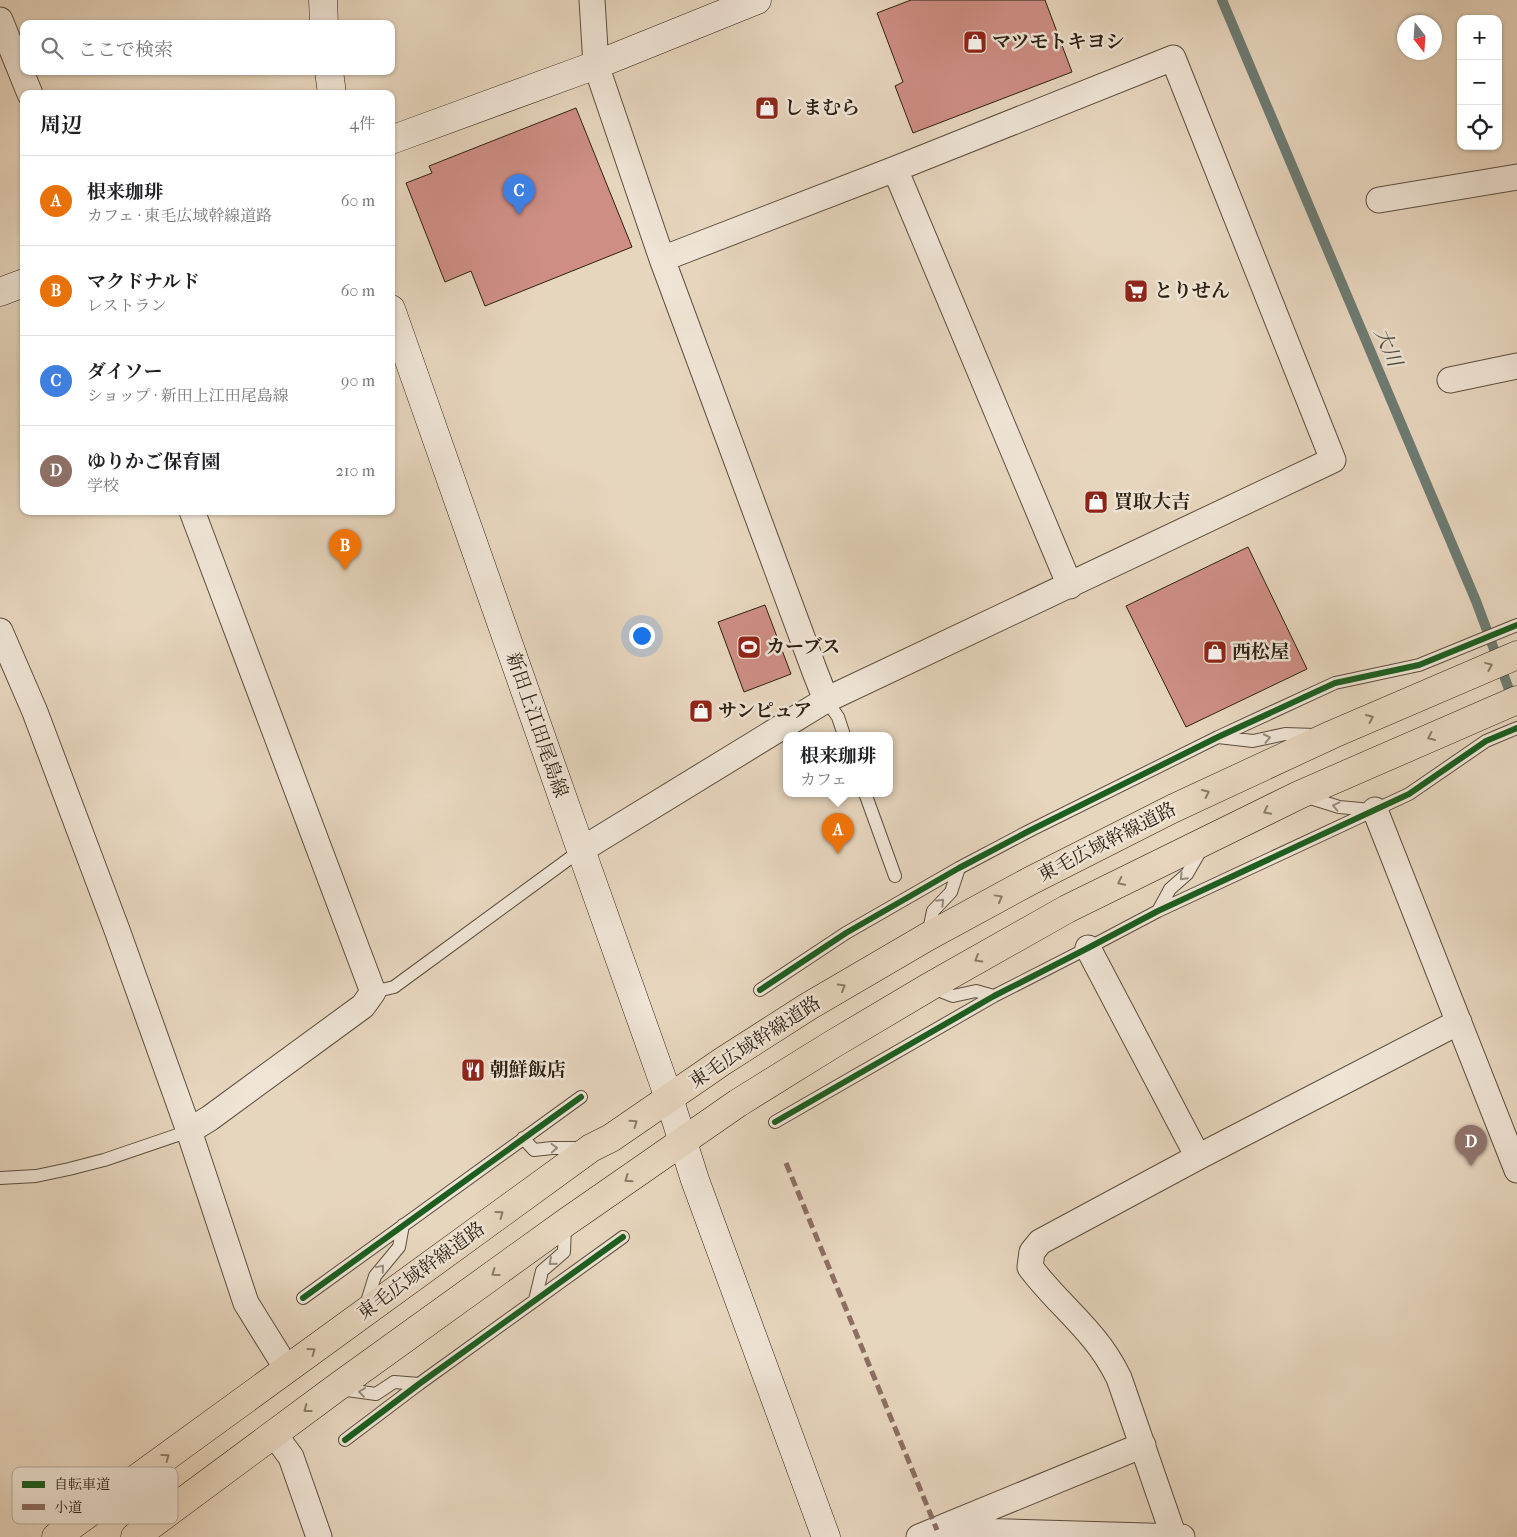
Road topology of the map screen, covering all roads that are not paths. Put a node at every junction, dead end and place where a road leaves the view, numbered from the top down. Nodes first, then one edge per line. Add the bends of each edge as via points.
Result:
1 (323, 0) edge
2 (592, 0) edge
3 (757, 0) edge
4 (0, 20) edge
5 (324, 20) edge
6 (596, 65) junction
7 (20, 69) edge
8 (22, 75) edge
9 (330, 75) edge
10 (28, 90) edge
11 (331, 90) edge
12 (395, 139) edge
13 (895, 169) junction
14 (1517, 176) edge
15 (1379, 200) dead end
16 (662, 259) junction
17 (20, 284) edge
18 (0, 292) edge
19 (395, 320) edge
20 (1517, 366) edge
21 (1450, 380) dead end
22 (194, 515) edge
23 (1070, 586) junction
24 (1517, 625) edge
25 (0, 631) edge
26 (1517, 655) edge
27 (826, 700) junction
28 (1517, 700) edge
29 (1517, 728) edge
30 (1481, 729) junction
31 (843, 732) edge
32 (1331, 735) junction
33 (1218, 737) junction
34 (1300, 794) junction
35 (866, 797) edge
36 (1375, 810) junction
37 (1206, 842) junction
38 (581, 850) junction
39 (959, 868) junction
40 (895, 876) dead end
41 (1158, 911) junction
42 (927, 937) junction
43 (1088, 948) junction
44 (929, 987) junction
45 (760, 990) dead end
46 (373, 992) junction
47 (994, 996) junction
48 (1459, 1022) junction
49 (581, 1097) dead end
50 (669, 1098) junction
51 (775, 1122) dead end
52 (189, 1131) junction
53 (523, 1138) junction
54 (683, 1142) junction
55 (591, 1148) junction
56 (1198, 1157) junction
57 (1517, 1170) edge
58 (0, 1178) edge
59 (565, 1223) junction
60 (402, 1225) junction
61 (623, 1238) dead end
62 (303, 1298) dead end
63 (534, 1300) junction
64 (363, 1313) junction
65 (287, 1369) junction
66 (419, 1384) junction
67 (336, 1388) junction
68 (274, 1434) junction
69 (345, 1440) dead end
70 (1143, 1446) junction
71 (152, 1467) edge
72 (178, 1505) edge
73 (74, 1524) edge
74 (153, 1524) edge
75 (928, 1533) edge
76 (56, 1537) edge
77 (135, 1537) edge
78 (319, 1537) edge
79 (826, 1537) edge
80 (1174, 1537) edge
81 (1182, 1537) edge

1 - 5 main road
2 - 6 street
3 - 6 main road
4 - 7 street
6 - 12 main road
6 - 16 street
8 - 10 street
9 - 11 main road
13 - 16 street
13 - 23 street
13 - 23 street via 1173,58 1333,460
14 - 15 street
16 - 27 street
17 - 18 main road
19 - 38 main road, 新田上江田尾島線
20 - 21 street
22 - 46 street
23 - 27 street
24 - 33 lane via 1419,665 1335,683
25 - 52 street via 117,930
32 -> 26 highway, 東毛広域幹線道路
27 - 31 lane via 838,717
27 - 38 street
28 - 30 highway
29 - 30 lane
30 -> 34 highway
30 - 36 lane via 1409,794
33 -> 32 lane via 1253,741 1285,734
42 -> 32 highway, 東毛広域幹線道路 via 1163,814
33 - 39 lane
36 -> 34 lane via 1339,807
34 -> 37 highway
35 - 40 lane
36 - 41 lane
36 - 48 street
37 -> 41 lane via 1187,874 1170,888
37 -> 44 highway via 1066,909
38 - 46 lane via 394,988
38 - 50 main road, 新田上江田尾島線
42 -> 39 lane via 932,911 952,892
39 - 45 lane via 846,933
41 - 43 lane
50 -> 42 highway, 東毛広域幹線道路 via 809,1006
43 - 47 lane
43 - 56 street
44 - 47 lane via 953,996 976,991
44 - 54 highway via 809,1059
46 - 52 street via 363,1006
47 - 51 lane
48 - 56 street
48 - 57 street
49 - 53 lane
50 - 54 main road, 新田上江田尾島線
55 -> 50 highway, 東毛広域幹線道路 via 612,1138
52 - 58 lane via 69,1169 36,1176
52 - 65 street via 246,1303
53 -> 55 lane via 534,1150
53 - 60 lane
54 -> 59 highway
54 - 79 main road, 新田上江田尾島線
64 -> 55 highway, 東毛広域幹線道路
56 - 70 street via 1040,1242 1032,1252 1030,1267 1093,1338 1120,1378
59 -> 63 lane via 564,1252 542,1271
59 -> 67 highway
60 - 62 lane
64 -> 60 lane via 375,1276 399,1246
61 - 63 lane
63 - 66 lane
65 -> 64 highway, 東毛広域幹線道路
71 -> 65 highway, 東毛広域幹線道路
66 -> 67 lane via 394,1382 376,1394
66 - 69 lane
67 -> 68 highway
68 - 72 highway
68 - 78 street via 291,1457
70 - 75 street
70 - 80 street
76 -> 73 highway, 東毛広域幹線道路
74 - 77 highway
75 - 80 street
80 - 81 street

